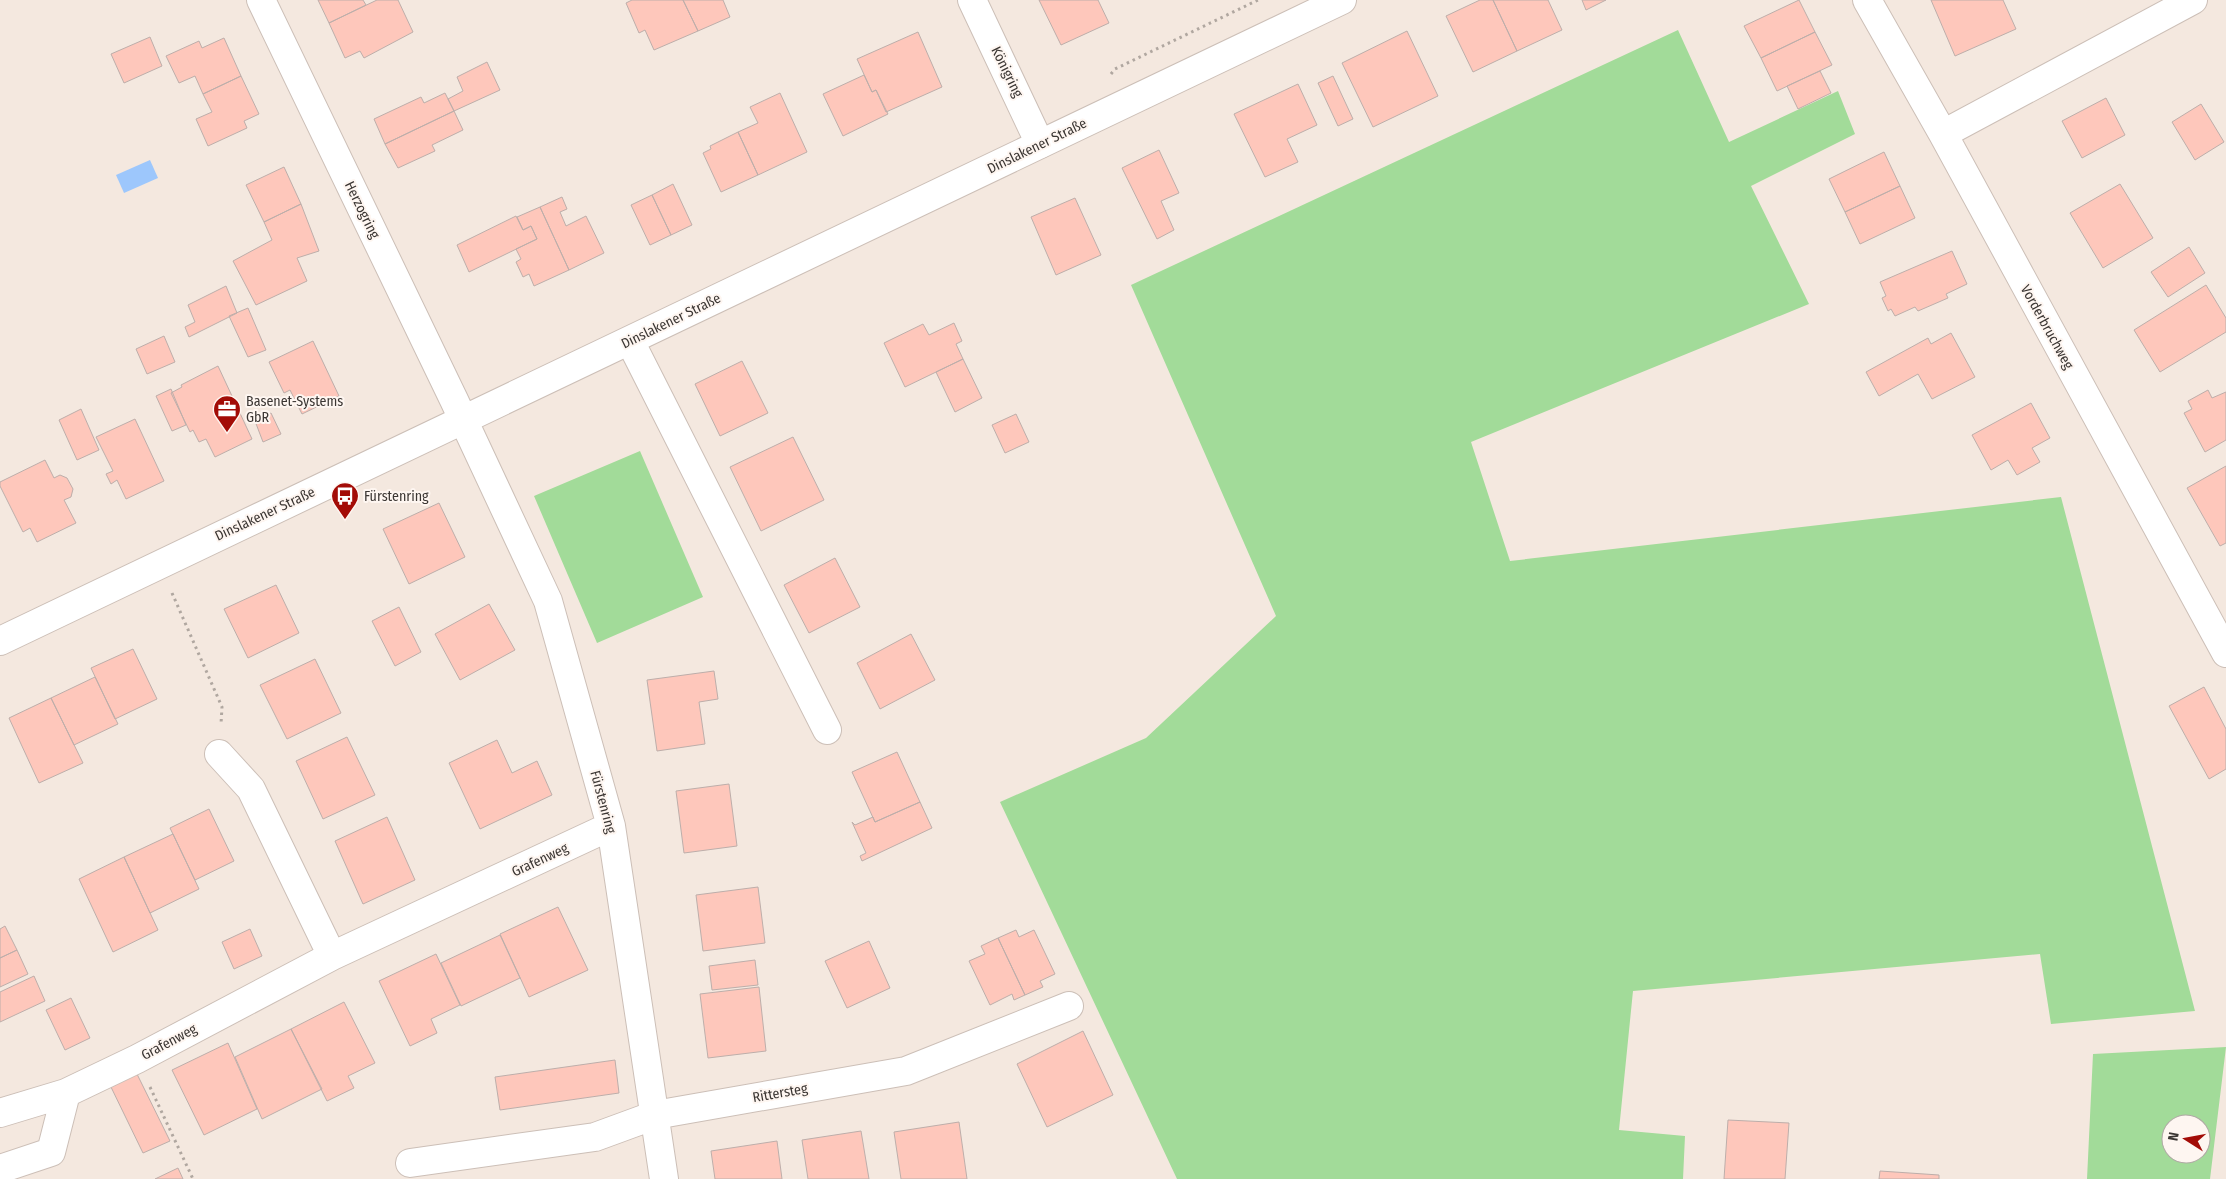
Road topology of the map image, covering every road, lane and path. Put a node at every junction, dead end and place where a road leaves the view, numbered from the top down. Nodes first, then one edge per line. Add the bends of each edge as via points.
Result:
1 (262, 0) edge
2 (972, 0) edge
3 (1342, 0) edge
4 (1867, 0) edge
5 (2193, 0) edge
6 (1943, 134) junction
7 (1040, 144) junction
8 (630, 341) junction
9 (462, 421) junction
10 (159, 565) junction
11 (0, 641) edge
12 (2226, 654) edge
13 (827, 730) dead end
14 (219, 754) joint
15 (611, 826) junction
16 (332, 956) junction
17 (1068, 1006) dead end
18 (137, 1059) junction
19 (66, 1093) junction
20 (0, 1113) edge
21 (655, 1115) junction
22 (410, 1163) dead end
23 (0, 1170) edge
24 (193, 1179) edge
25 (664, 1179) edge

1 - 9 street, Herzogring
2 - 7 street, Königring
3 - 7 street, Dinslakener Straße
4 - 6 street, Vorderbruchweg
5 - 6 street
6 - 12 street, Vorderbruchweg
7 - 8 street, Dinslakener Straße
8 - 9 street, Dinslakener Straße
8 - 13 street
9 - 10 street, Dinslakener Straße
9 - 15 street, Fürstenring via 548,602
10 - 11 street, Dinslakener Straße
10 - 14 path via 222,707
14 - 16 street via 251,789
15 - 16 street, Grafenweg
15 - 21 street, Fürstenring
16 - 18 street, Grafenweg
17 - 21 street, Rittersteg via 906,1071
18 - 19 street, Grafenweg
18 - 24 path
19 - 20 street, Grafenweg
19 - 23 street via 51,1152
21 - 22 street via 595,1136
21 - 25 street, Fürstenring

